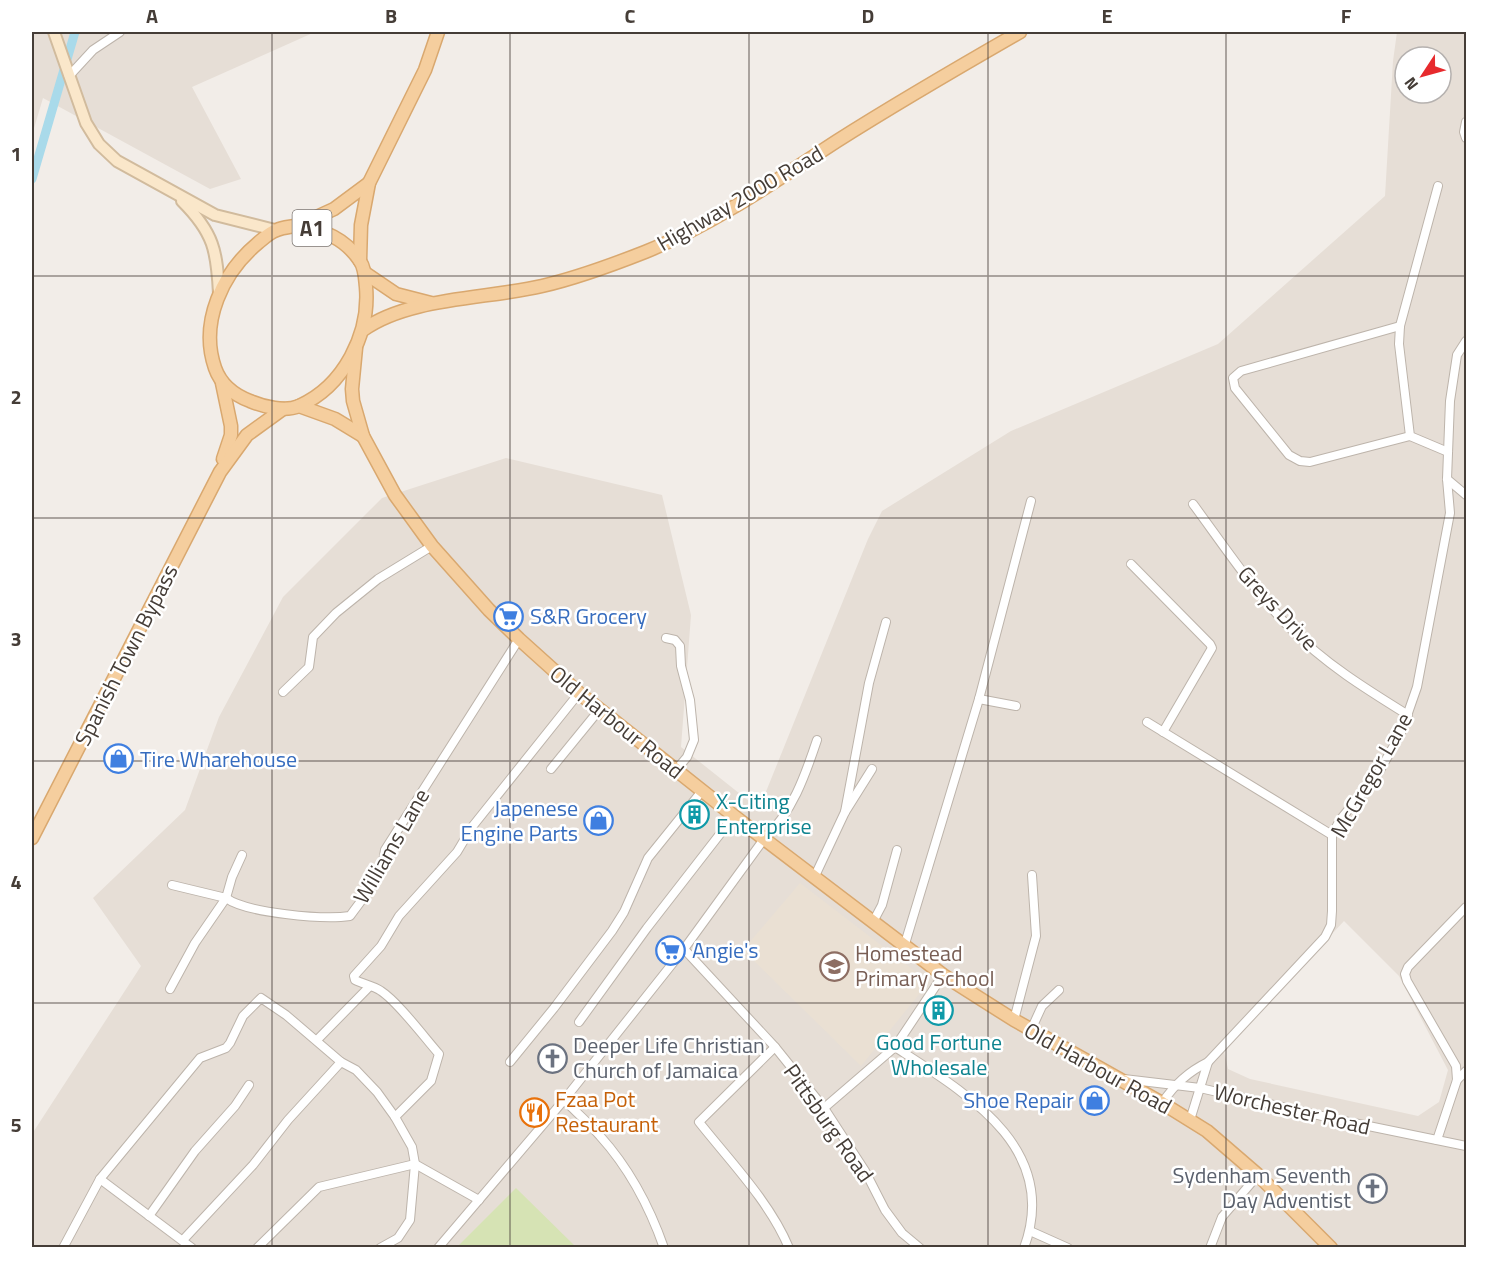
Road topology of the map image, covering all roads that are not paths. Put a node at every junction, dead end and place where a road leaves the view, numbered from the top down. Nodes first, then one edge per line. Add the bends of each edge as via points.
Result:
1 (54, 32) edge
2 (120, 32) edge
3 (438, 32) edge
4 (1020, 32) edge
5 (70, 79) junction
6 (1467, 122) edge
7 (1466, 137) edge
8 (369, 183) junction
9 (1438, 186) dead end
10 (173, 193) junction
11 (299, 225) junction
12 (275, 230) junction
13 (360, 261) junction
14 (365, 273) junction
15 (219, 294) junction
16 (435, 304) junction
17 (1400, 326) junction
18 (363, 330) junction
19 (1467, 341) edge
20 (356, 348) junction
21 (221, 381) junction
22 (299, 406) junction
23 (283, 409) junction
24 (363, 436) junction
25 (1410, 436) junction
26 (1448, 452) junction
27 (220, 472) junction
28 (1447, 479) junction
29 (1467, 495) edge
30 (1031, 501) dead end
31 (1193, 504) dead end
32 (432, 546) junction
33 (1131, 564) dead end
34 (886, 622) dead end
35 (666, 638) dead end
36 (519, 639) junction
37 (282, 692) dead end
38 (579, 693) junction
39 (979, 699) junction
40 (1016, 706) dead end
41 (600, 710) junction
42 (1408, 715) junction
43 (1147, 722) dead end
44 (1163, 732) junction
45 (817, 740) dead end
46 (551, 769) dead end
47 (872, 769) dead end
48 (676, 770) junction
49 (702, 791) junction
50 (845, 812) junction
51 (734, 816) junction
52 (1332, 835) junction
53 (32, 838) edge
54 (764, 839) junction
55 (897, 850) dead end
56 (242, 855) dead end
57 (1032, 875) dead end
58 (814, 878) junction
59 (172, 885) dead end
60 (226, 898) junction
61 (1467, 907) edge
62 (873, 922) junction
63 (904, 947) junction
64 (684, 949) junction
65 (943, 975) junction
66 (369, 987) junction
67 (170, 989) dead end
68 (1059, 990) dead end
69 (1014, 1020) junction
70 (579, 1022) dead end
71 (1031, 1030) junction
72 (317, 1040) junction
73 (775, 1047) junction
74 (895, 1047) junction
75 (341, 1062) junction
76 (510, 1062) dead end
77 (1208, 1062) junction
78 (1467, 1071) edge
79 (1117, 1078) junction
80 (1457, 1080) junction
81 (1175, 1084) junction
82 (249, 1085) dead end
83 (1200, 1088) junction
84 (564, 1100) junction
85 (1162, 1103) junction
86 (824, 1108) junction
87 (395, 1117) junction
88 (1190, 1120) junction
89 (1437, 1140) junction
90 (1467, 1146) edge
91 (415, 1164) junction
92 (1258, 1176) junction
93 (100, 1179) junction
94 (479, 1200) junction
95 (149, 1216) junction
96 (1030, 1231) junction
97 (183, 1240) junction
98 (63, 1248) edge
99 (192, 1248) edge
100 (257, 1248) edge
101 (380, 1248) edge
102 (438, 1248) edge
103 (664, 1248) edge
104 (789, 1248) edge
105 (920, 1248) edge
106 (1024, 1248) edge
107 (1068, 1248) edge
108 (1210, 1248) edge
109 (1331, 1248) edge

1 - 5 main road
2 - 5 street via 93,50
3 - 8 main road, A1 via 425,70
4 - 16 main road, Highway 2000 Road via 702,224 648,251 541,286
5 - 10 main road via 86,123 99,144 117,161
6 - 7 street
8 - 11 main road, A1 via 334,210
8 - 13 main road, A1
9 - 17 street
10 - 12 main road via 215,215
10 - 15 main road via 202,224 210,239 217,260
11 - 12 main road, A1
11 - 13 main road, A1 via 332,235
12 - 15 main road, A1 via 236,265
13 - 14 main road, A1
14 - 16 main road, Highway 2000 Road via 396,294
14 - 18 main road, A1
15 - 21 main road, A1 via 210,339
16 - 18 main road, Highway 2000 Road via 390,314
17 - 25 street
17 - 25 street via 1241,371 1232,381 1289,455 1300,461 1310,462
18 - 20 main road, A1
19 - 26 street, McGregor Lane via 1457,355
20 - 22 main road, A1 via 333,380
20 - 24 main road, Old Harbour Road via 353,401
21 - 23 main road, A1 via 252,403
21 - 27 main road, Spanish Town Bypass / A1 via 231,435
22 - 23 main road, A1
22 - 24 main road via 335,419
23 - 27 main road, Spanish Town Bypass / A1 via 247,435
24 - 32 main road, Old Harbour Road via 395,495
25 - 26 street
26 - 28 street, McGregor Lane
27 - 53 main road, Spanish Town Bypass / A1
28 - 29 street
28 - 42 street, McGregor Lane via 1450,513 1442,562 1418,687
30 - 39 street
31 - 42 street, Greys Drive via 1239,568 1290,628 1347,677
32 - 36 main road, Old Harbour Road
32 - 37 street via 378,579 331,617 313,637 309,666
33 - 44 street via 1212,648
34 - 50 street via 869,683
35 - 48 street via 680,646 694,740
36 - 38 main road, Old Harbour Road
36 - 60 street, Williams Lane via 385,850 384,866 350,916 316,918 273,912 244,907
38 - 41 main road, Old Harbour Road
38 - 66 street via 472,828 458,852 399,916 354,976
39 - 40 street
39 - 63 street
41 - 46 street
41 - 48 main road, Old Harbour Road
42 - 52 street, McGregor Lane via 1379,771
43 - 44 street
44 - 52 street
45 - 54 street via 801,785 777,826
47 - 50 street
48 - 49 main road, Old Harbour Road
49 - 51 main road, Old Harbour Road
49 - 76 street via 648,858 612,931
50 - 58 street
51 - 54 main road, Old Harbour Road
51 - 70 street
52 - 77 street, McGregor Lane via 1332,911 1325,937
54 - 58 main road, Old Harbour Road
54 - 64 street
55 - 62 street via 882,905
56 - 60 street
57 - 69 street via 1036,936
58 - 62 main road, Old Harbour Road
59 - 60 street
60 - 67 street
61 - 80 street via 1405,974 1456,1066
62 - 63 main road, Old Harbour Road
63 - 65 main road, Old Harbour Road
64 - 73 street, Pittsburg Road
64 - 84 street
65 - 69 main road, Old Harbour Road
65 - 74 street
66 - 72 street
66 - 87 street via 379,989 390,999 439,1054 431,1081
68 - 71 street via 1042,1006
69 - 71 main road, Old Harbour Road
71 - 79 main road, Old Harbour Road
72 - 75 street
72 - 93 street via 261,998 243,1016 230,1044 200,1058
73 - 86 street, Pittsburg Road
73 - 104 street via 699,1122 752,1188
74 - 86 street
74 - 96 street via 960,1090 1009,1138 1025,1165 1034,1199
75 - 87 street via 356,1070
75 - 97 street
77 - 81 street, McGregor Lane
77 - 83 street, McGregor Lane
78 - 80 street
79 - 81 street, Worchester Road
79 - 85 main road, Old Harbour Road
80 - 89 street
81 - 83 street, Worchester Road
81 - 85 street
82 - 95 street via 195,1150
83 - 88 street, McGregor Lane
83 - 89 street, Worchester Road
84 - 94 street
84 - 103 street via 601,1136 630,1176 654,1218
85 - 88 main road, Old Harbour Road
86 - 105 street, Pittsburg Road via 885,1210 902,1233
87 - 91 street via 412,1147
88 - 92 main road, Old Harbour Road via 1223,1143
89 - 90 street, Worchester Road
91 - 94 street
91 - 100 street via 319,1187
91 - 101 street via 410,1220 398,1238
92 - 108 street via 1222,1217
92 - 109 main road, Old Harbour Road
93 - 95 street
93 - 98 street
94 - 102 street
95 - 97 street
96 - 106 street
96 - 107 street
97 - 99 street

